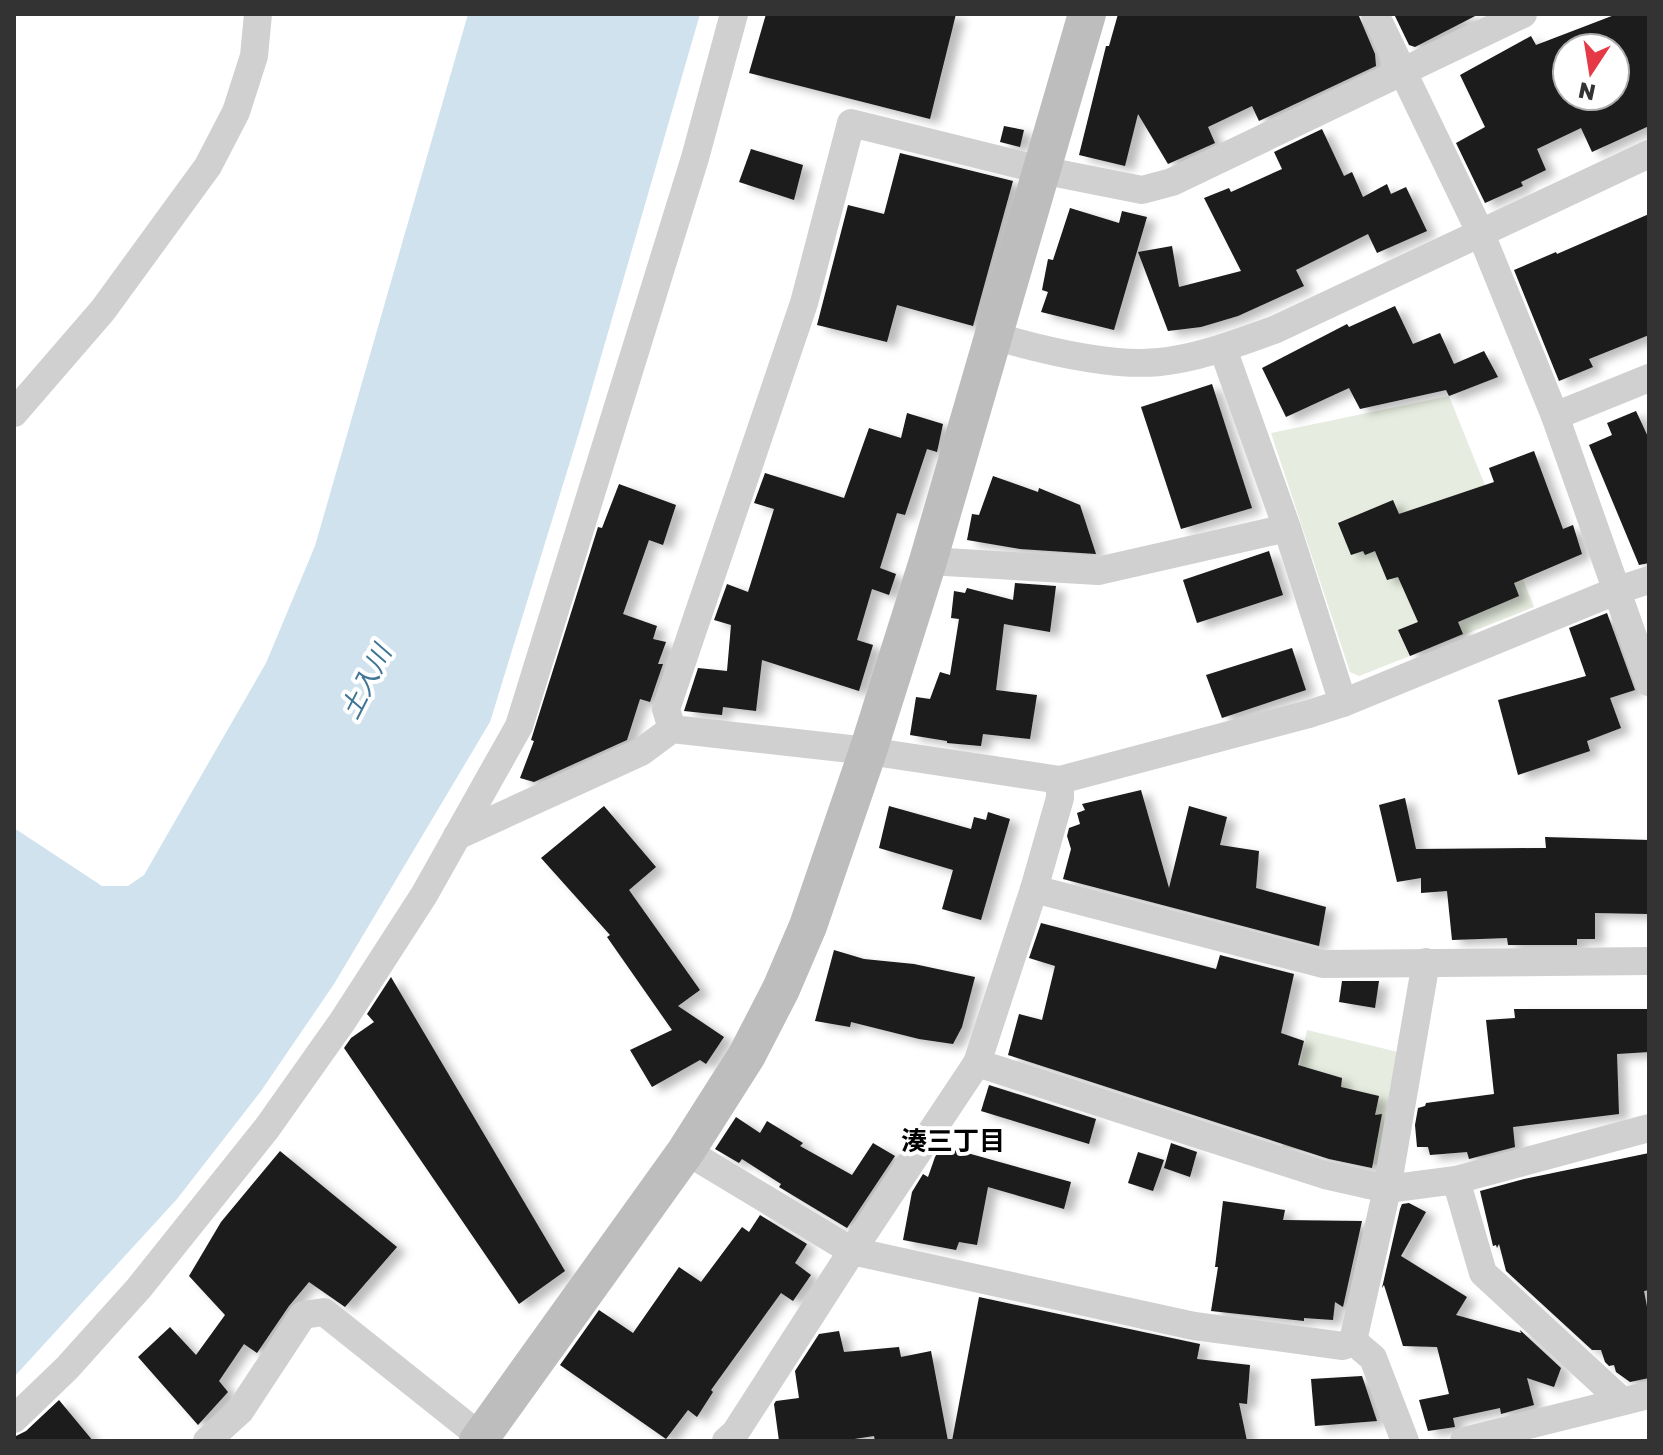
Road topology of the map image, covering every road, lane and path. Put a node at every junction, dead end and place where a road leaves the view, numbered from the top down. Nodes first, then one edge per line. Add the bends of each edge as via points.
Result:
1 (258, 14) edge
2 (734, 14) edge
3 (1087, 14) edge
4 (1375, 14) edge
5 (1523, 14) edge
6 (1402, 71) junction
7 (1649, 154) edge
8 (1041, 170) junction
9 (1481, 234) junction
10 (994, 336) junction
11 (1223, 349) junction
12 (1649, 378) edge
13 (14, 413) edge
14 (1555, 416) junction
15 (1287, 528) junction
16 (928, 561) junction
17 (1649, 580) edge
18 (1618, 590) junction
19 (1649, 682) edge
20 (1343, 703) junction
21 (672, 729) junction
22 (868, 751) junction
23 (1060, 780) junction
24 (457, 836) junction
25 (1034, 889) junction
26 (1649, 961) edge
27 (1426, 962) junction
28 (977, 1063) junction
29 (1649, 1128) edge
30 (686, 1151) junction
31 (1456, 1180) junction
32 (1387, 1189) junction
33 (852, 1251) junction
34 (1353, 1341) junction
35 (1635, 1398) edge
36 (14, 1419) edge
37 (482, 1440) edge
38 (207, 1441) edge
39 (726, 1441) edge
40 (1405, 1441) edge
41 (1464, 1441) edge

1 - 13 street via 254,56 236,112 208,166 103,310
2 - 24 street via 695,158 519,726
3 - 8 street
4 - 6 street
5 - 6 street
6 - 8 street via 1172,182 1142,190
6 - 9 street
7 - 9 street
8 - 10 street
8 - 21 street via 851,123 804,303 666,709
9 - 11 street
9 - 14 street
10 - 11 street via 1095,359 1159,362
10 - 16 street
11 - 15 street
12 - 14 street
14 - 18 street
15 - 16 street via 1098,571
15 - 20 street
16 - 22 street
17 - 18 street
18 - 19 street
18 - 20 street
20 - 23 street
21 - 22 street
21 - 24 street via 641,752
22 - 23 street
22 - 30 street via 781,989 747,1055
23 - 25 street via 1060,798
24 - 36 street via 342,1022 267,1128 139,1288
25 - 27 street via 1323,964
25 - 28 street
26 - 27 street
27 - 32 street
28 - 32 street via 1325,1175
28 - 33 street
29 - 31 street
30 - 33 street
30 - 37 street
31 - 32 street
31 - 35 street via 1483,1273
32 - 34 street
33 - 34 street via 1194,1326 1343,1346
33 - 39 street
34 - 40 street via 1373,1358
35 - 41 street
37 - 38 street via 324,1312 303,1315 240,1411

